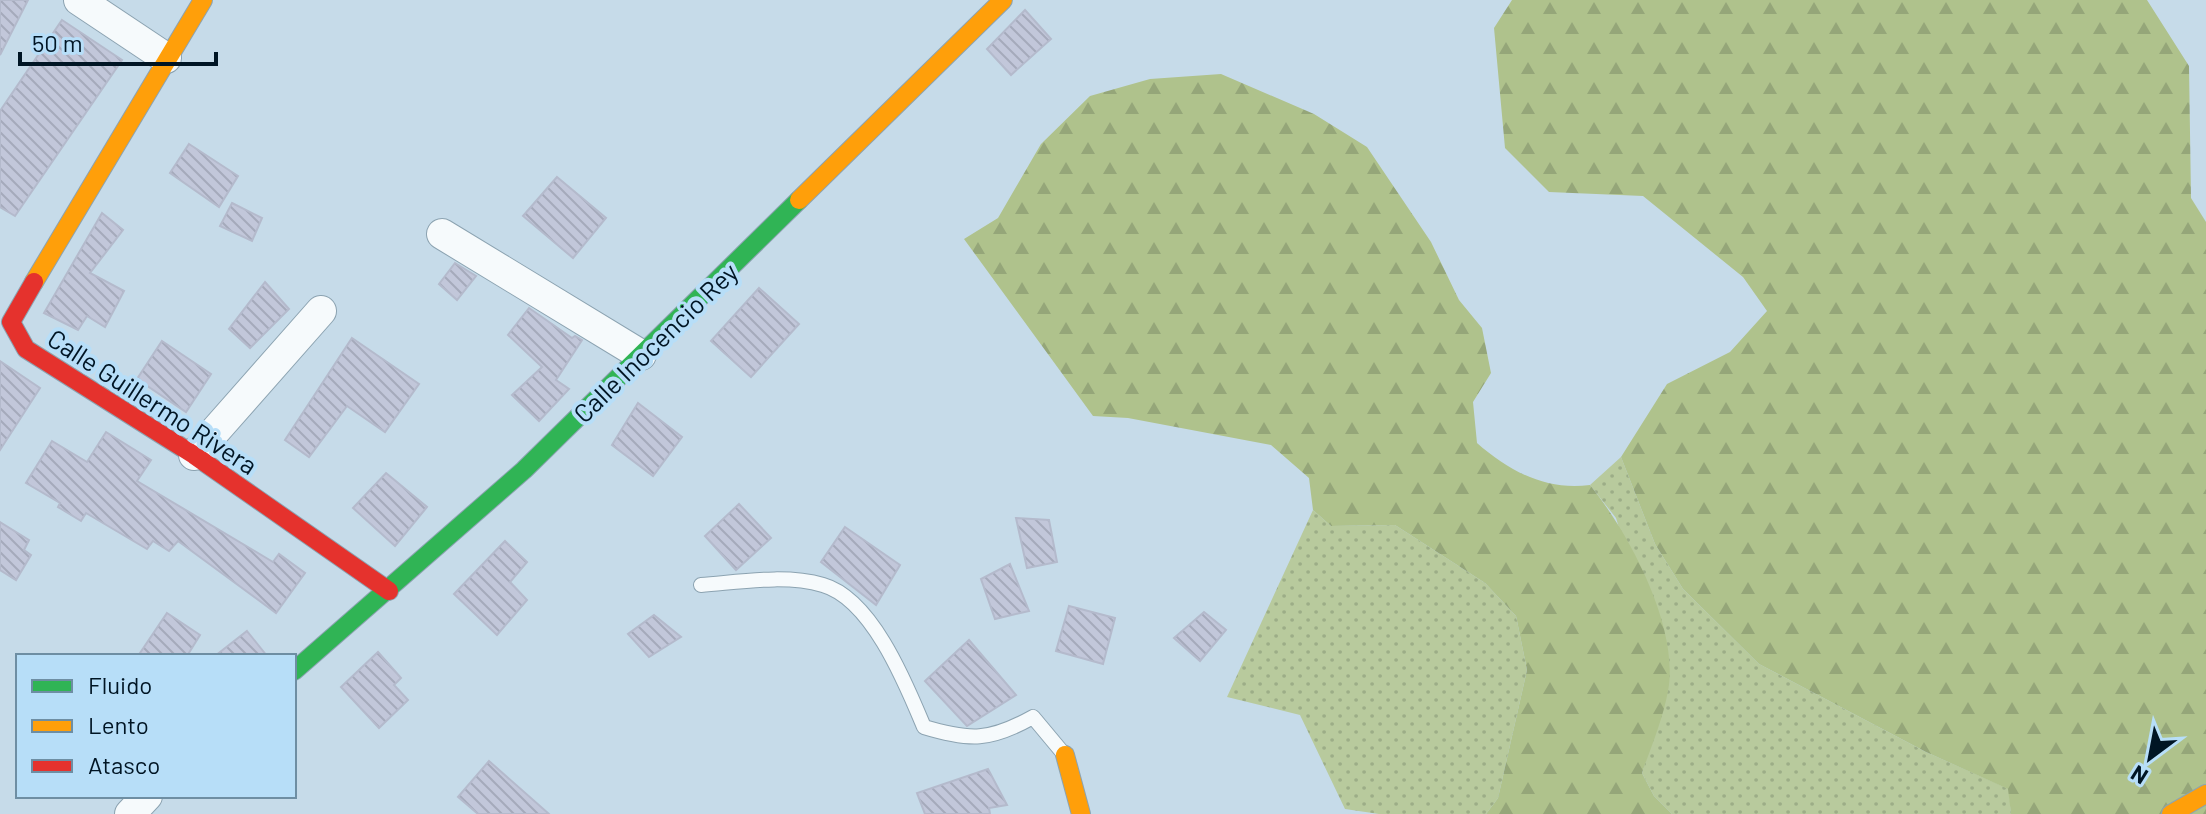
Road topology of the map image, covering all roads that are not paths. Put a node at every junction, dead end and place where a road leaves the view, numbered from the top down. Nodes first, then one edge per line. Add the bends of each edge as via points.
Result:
1 (79, 0) edge
2 (203, 0) edge
3 (1003, 0) edge
4 (166, 58) junction
5 (442, 234) dead end
6 (321, 311) dead end
7 (641, 355) junction
8 (194, 455) junction
9 (701, 585) dead end
10 (389, 591) junction
11 (296, 669) edge
12 (1065, 755) joint
13 (2206, 794) edge
14 (145, 798) edge
15 (130, 814) edge
16 (1081, 814) edge
17 (2171, 814) edge

1 - 4 street
2 - 4 street, Calle Guillermo Rivera
3 - 7 street, Calle Inocencio Rey
4 - 8 street, Calle Guillermo Rivera via 11,322 26,349
5 - 7 street
6 - 8 street
7 - 10 street, Calle Inocencio Rey
8 - 10 street, Calle Guillermo Rivera
9 - 12 lane via 789,580 825,585 847,598 873,626 924,727 962,739 996,736 1033,717
10 - 11 street, Calle Inocencio Rey
12 - 16 street
13 - 17 street
14 - 15 street

